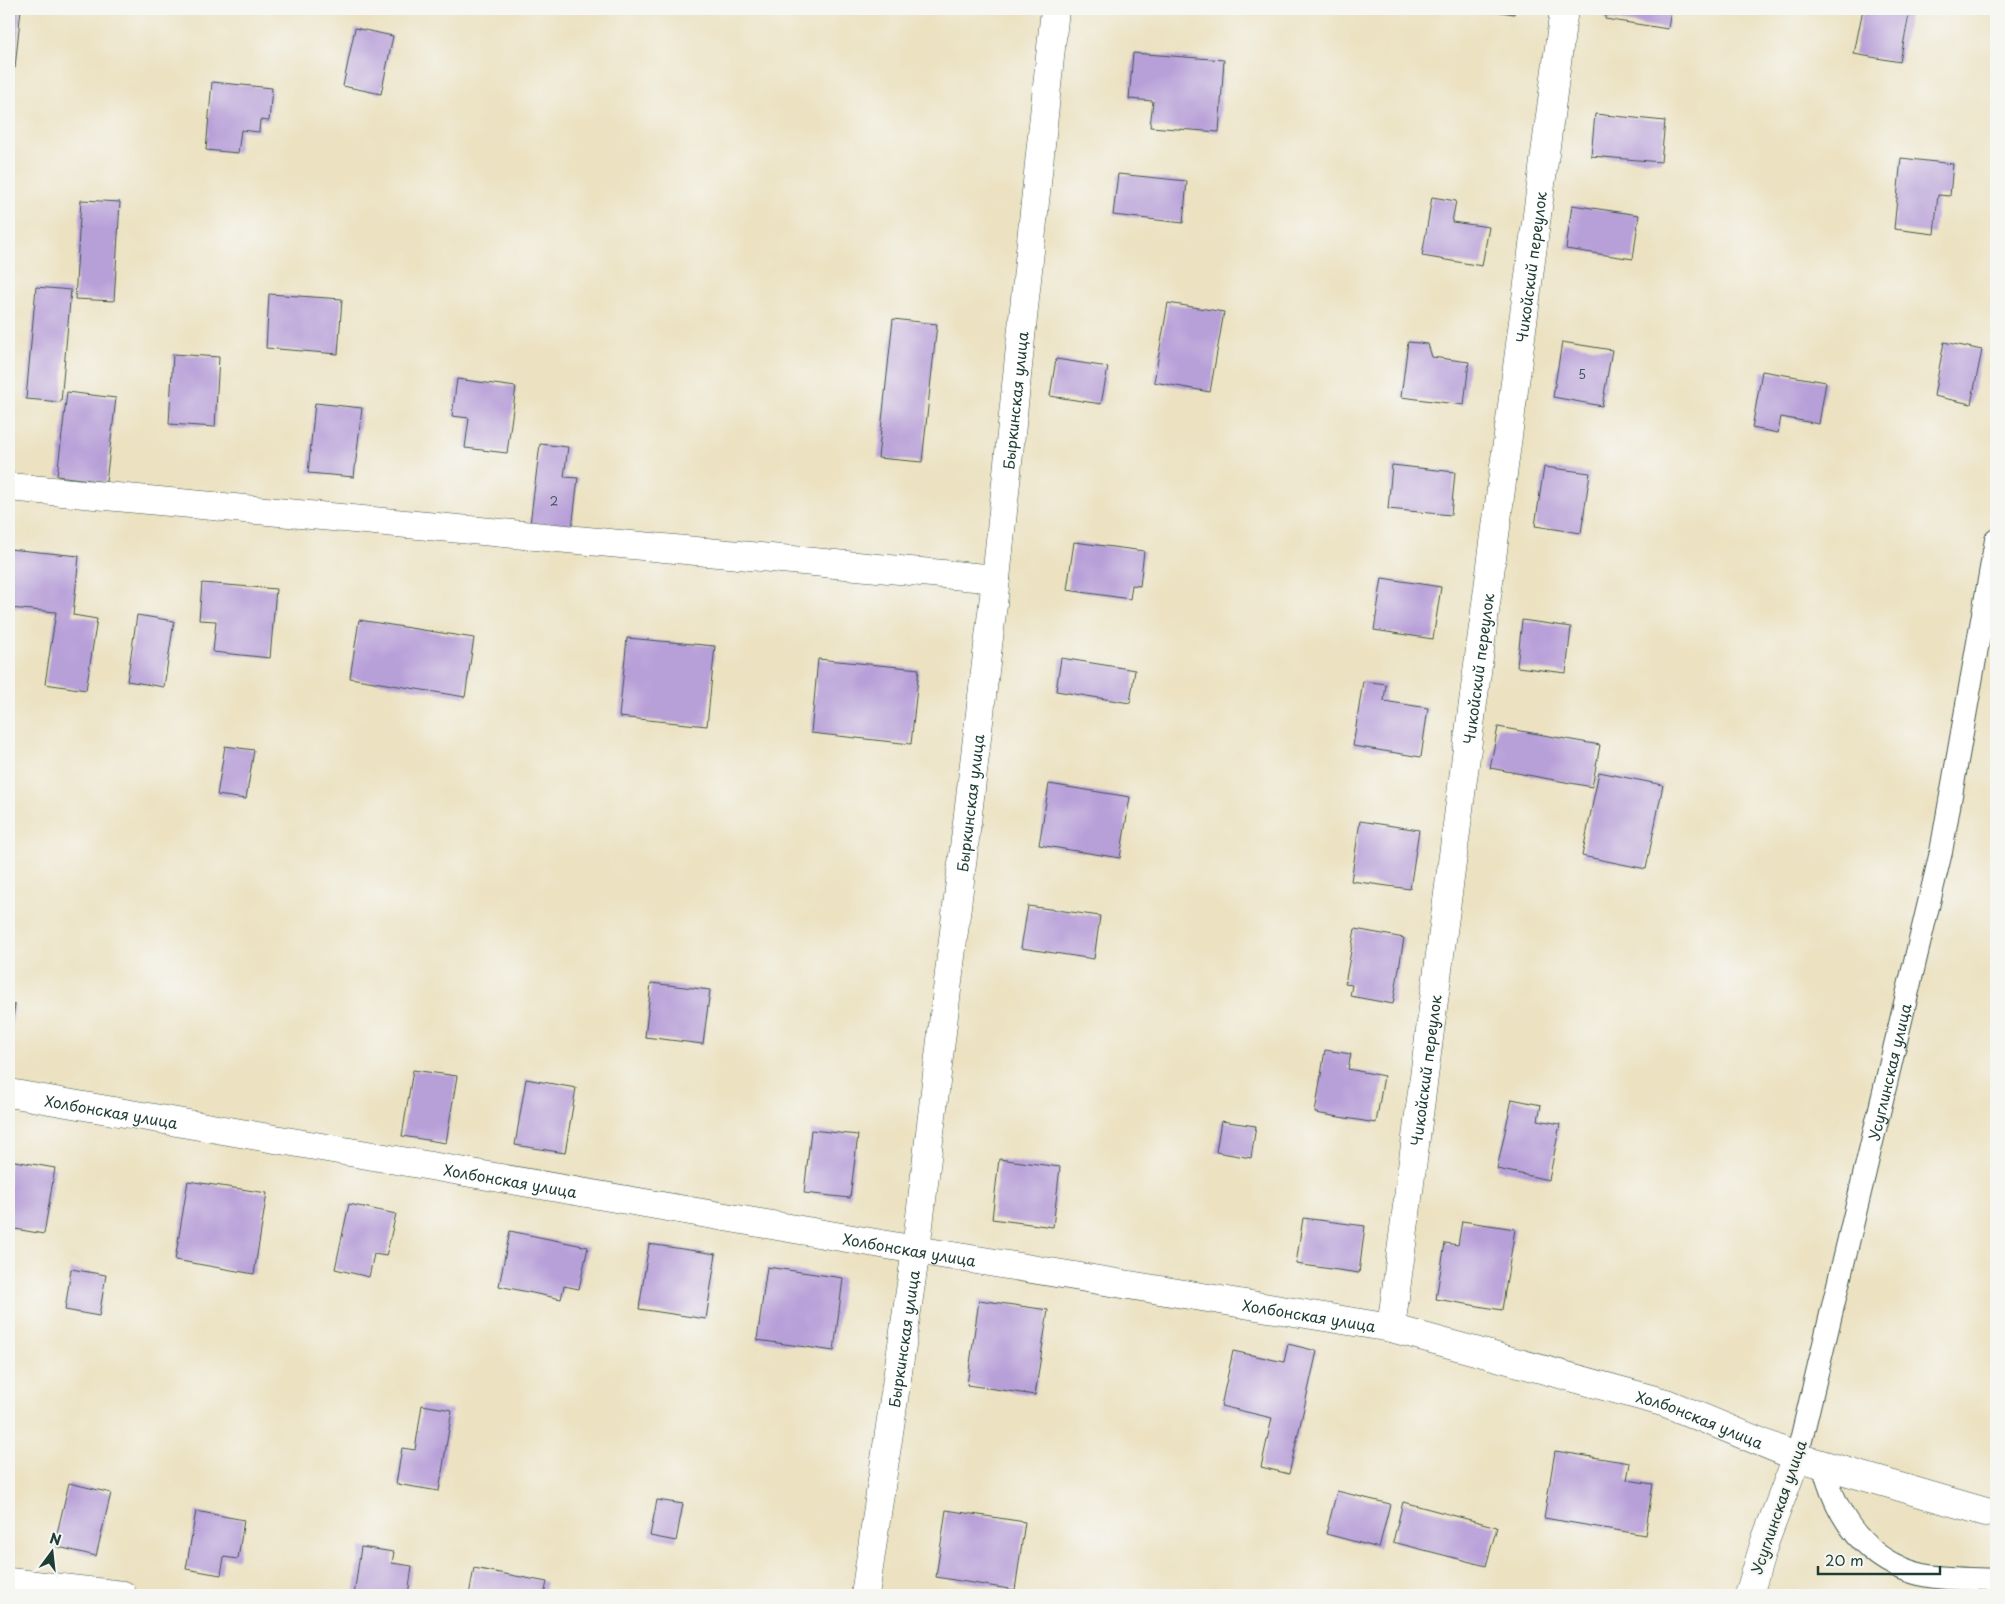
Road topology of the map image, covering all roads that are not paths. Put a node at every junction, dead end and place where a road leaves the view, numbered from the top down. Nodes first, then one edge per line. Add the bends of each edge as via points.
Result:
1 (1055, 9) edge
2 (1564, 9) edge
3 (9, 487) edge
4 (1996, 540) edge
5 (996, 579) junction
6 (9, 1093) edge
7 (916, 1250) junction
8 (1391, 1328) junction
9 (1810, 1461) junction
10 (1991, 1516) edge
11 (1996, 1580) edge
12 (9, 1582) edge
13 (123, 1595) edge
14 (865, 1595) edge
15 (1749, 1595) edge

1 - 5 street, Быркинская улица
2 - 8 street, Чикойский переулок
3 - 5 street
4 - 9 lane, Усуглинская улица via 1941,852
5 - 7 street, Быркинская улица
6 - 7 street, Холбонская улица
7 - 8 street, Холбонская улица
7 - 14 street, Быркинская улица
8 - 9 street, Холбонская улица via 1666,1403
9 - 10 street, Холбонская улица
9 - 11 lane via 1829,1489 1839,1512 1859,1539 1892,1564 1924,1575
9 - 15 street, Усуглинская улица via 1765,1541
12 - 13 street

